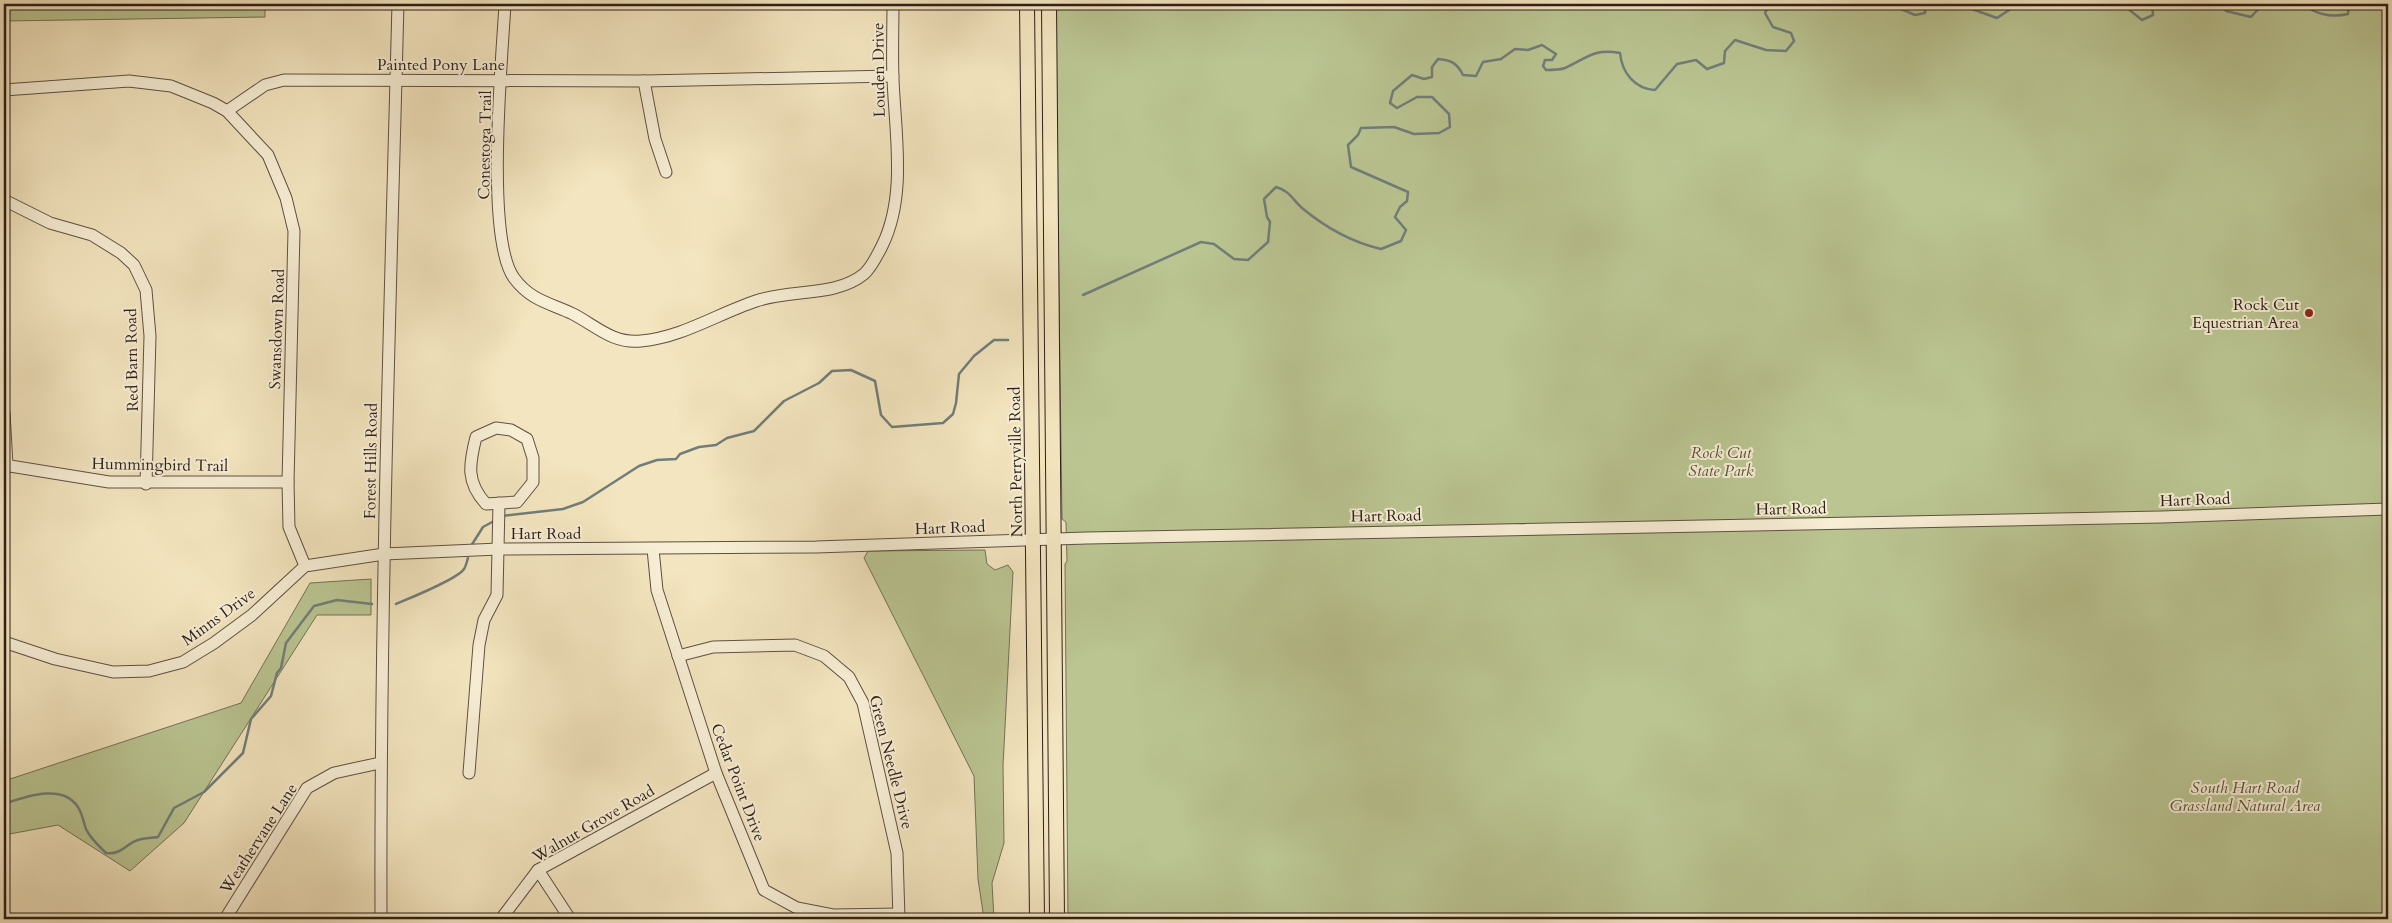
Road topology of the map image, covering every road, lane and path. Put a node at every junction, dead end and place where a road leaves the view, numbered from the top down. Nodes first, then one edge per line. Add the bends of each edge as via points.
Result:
1 (398, 4) edge
2 (506, 4) edge
3 (893, 4) edge
4 (1027, 4) edge
5 (1049, 4) edge
6 (893, 76) junction
7 (396, 81) junction
8 (501, 81) junction
9 (644, 81) junction
10 (4, 90) edge
11 (227, 111) junction
12 (666, 172) dead end
13 (4, 200) edge
14 (500, 227) joint
15 (4, 412) edge
16 (5, 465) edge
17 (288, 482) junction
18 (146, 484) junction
19 (499, 503) junction
20 (2388, 509) edge
21 (1052, 538) junction
22 (1033, 539) junction
23 (500, 549) junction
24 (653, 549) junction
25 (384, 554) junction
26 (304, 566) junction
27 (4, 642) edge
28 (678, 656) junction
29 (380, 763) junction
30 (469, 773) dead end
31 (716, 773) junction
32 (538, 870) junction
33 (899, 916) edge
34 (225, 919) edge
35 (381, 919) edge
36 (501, 919) edge
37 (570, 919) edge
38 (1037, 919) edge
39 (1058, 919) edge

1 - 7 street, Forest Hills Road
2 - 8 street, Conestoga Trail
3 - 6 street, Louden Drive
4 - 22 main road, North Perryville Road
5 - 21 main road
6 - 9 street, Painted Pony Lane
6 - 14 street, Louden Drive via 896,186 891,221 882,246 865,273 842,286 814,292 777,294 683,332 639,341 623,340 600,332 573,314 549,306 526,292 512,276 503,255
7 - 8 street, Painted Pony Lane
7 - 11 street, Painted Pony Lane via 284,80 251,92
7 - 25 street, Forest Hills Road
8 - 9 street, Painted Pony Lane
8 - 14 street, Conestoga Trail
9 - 12 street via 655,138
10 - 11 street via 129,80 171,86 213,102
11 - 17 street, Swansdown Road via 268,155 286,198 294,231
13 - 18 street, Red Barn Road via 50,223 92,235 134,265 146,290 150,336
15 - 16 street
16 - 18 street, Hummingbird Trail via 109,482
17 - 18 street, Hummingbird Trail
17 - 26 street, Swansdown Road via 289,527
19 - 19 street via 486,504 475,491 470,462 476,437 496,428 511,430 527,439 533,458 533,482 517,502
19 - 23 street
20 - 21 street, Hart Road via 2162,517
21 - 22 street, Hart Road
21 - 39 main road
22 - 24 street, Hart Road via 902,545
22 - 38 main road, North Perryville Road
23 - 24 street, Hart Road
23 - 25 street, Hart Road
23 - 30 street via 497,595 484,620 479,645
24 - 28 street, Cedar Point Drive via 657,590
25 - 26 street
25 - 29 street, Forest Hills Road
26 - 27 street, Minns Drive via 252,615 214,643 183,662 148,671 113,672 55,659
28 - 31 street, Cedar Point Drive
28 - 33 street, Green Needle Drive via 714,647 795,645 824,656 849,676 863,703 897,853
29 - 34 street, Weathervane Lane via 334,773 307,788
29 - 35 street, Forest Hills Road
31 - 32 street, Walnut Grove Road
31 - 33 street, Cedar Point Drive via 764,890 798,908 834,915
32 - 36 street, Walnut Grove Road
32 - 37 street

